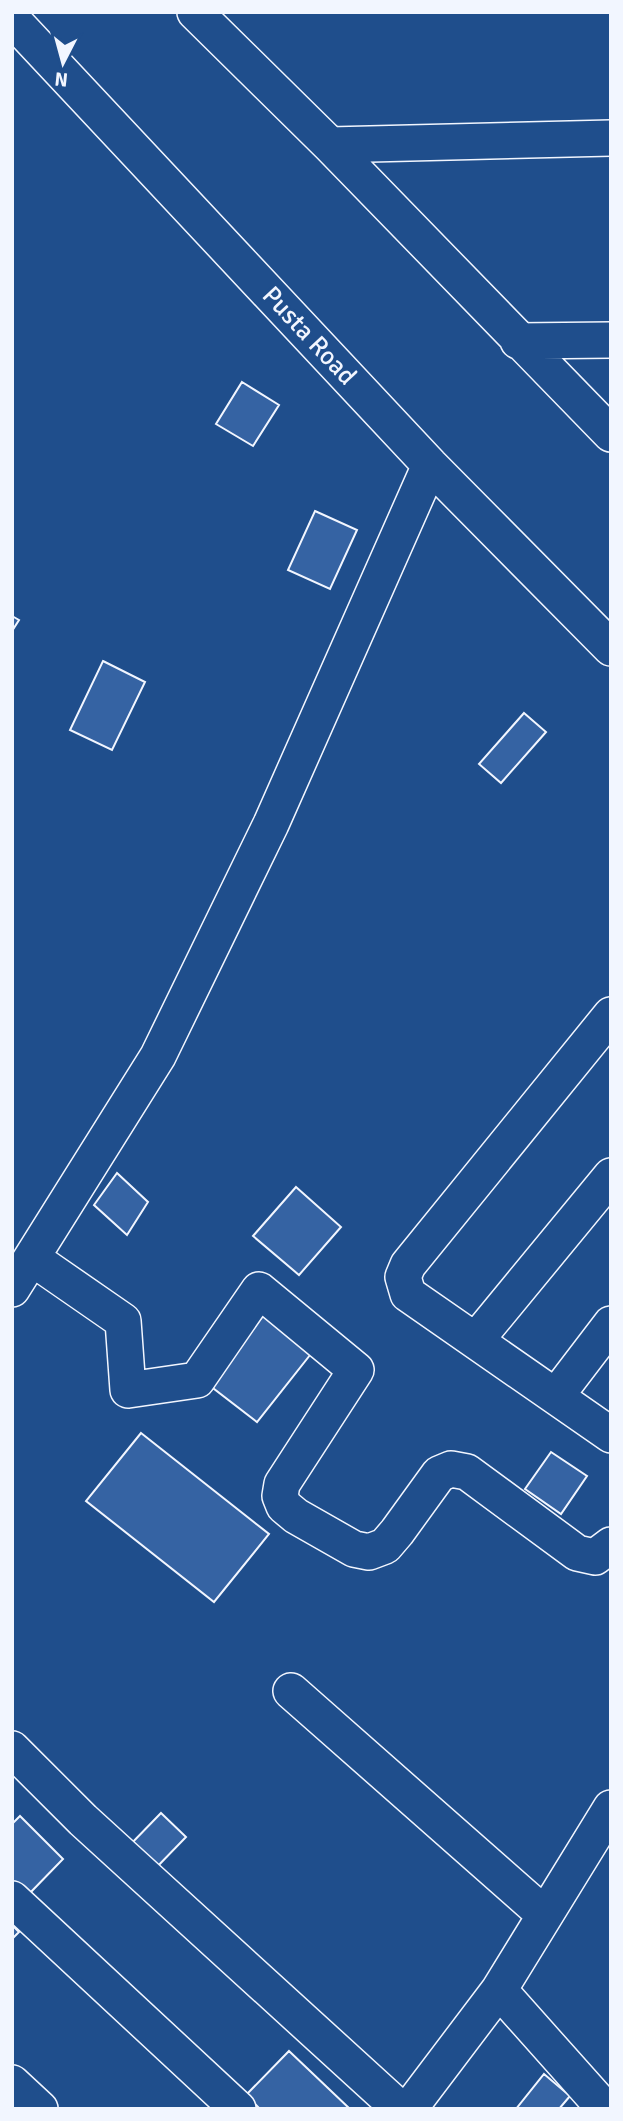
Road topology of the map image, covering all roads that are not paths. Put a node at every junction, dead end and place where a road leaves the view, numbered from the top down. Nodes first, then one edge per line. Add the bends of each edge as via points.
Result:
1 (195, 12) edge
2 (12, 19) edge
3 (611, 138) edge
4 (330, 145) junction
5 (611, 340) edge
6 (518, 341) junction
7 (611, 434) edge
8 (430, 464) junction
9 (611, 648) edge
10 (611, 1015) edge
11 (611, 1176) edge
12 (32, 1258) junction
13 (12, 1289) edge
14 (611, 1324) edge
15 (476, 1340) junction
16 (556, 1396) junction
17 (611, 1435) edge
18 (611, 1545) edge
19 (291, 1691) dead end
20 (12, 1749) edge
21 (611, 1808) edge
22 (12, 1899) edge
23 (545, 1915) junction
24 (499, 1990) junction
25 (12, 2084) edge
26 (40, 2109) edge
27 (238, 2109) edge
28 (400, 2109) edge
29 (409, 2109) edge
30 (605, 2109) edge

1 - 4 street
2 - 8 street, Pusta Road
3 - 4 street
4 - 6 street
5 - 6 street
6 - 7 street
8 - 9 street, Pusta Road
8 - 12 street via 271,824 158,1056
10 - 15 street via 408,1265 403,1277 408,1294
11 - 15 street
12 - 13 street
12 - 18 street via 123,1321 128,1390 197,1380 259,1290 356,1370 282,1484 280,1496 296,1516 354,1549 369,1552 385,1546 439,1474 451,1469 467,1472 577,1553 595,1558
14 - 16 street
15 - 16 street
16 - 17 street
19 - 23 street
20 - 28 street via 83,1820
21 - 23 street
22 - 27 street
23 - 24 street
24 - 29 street
24 - 30 street
25 - 26 street

